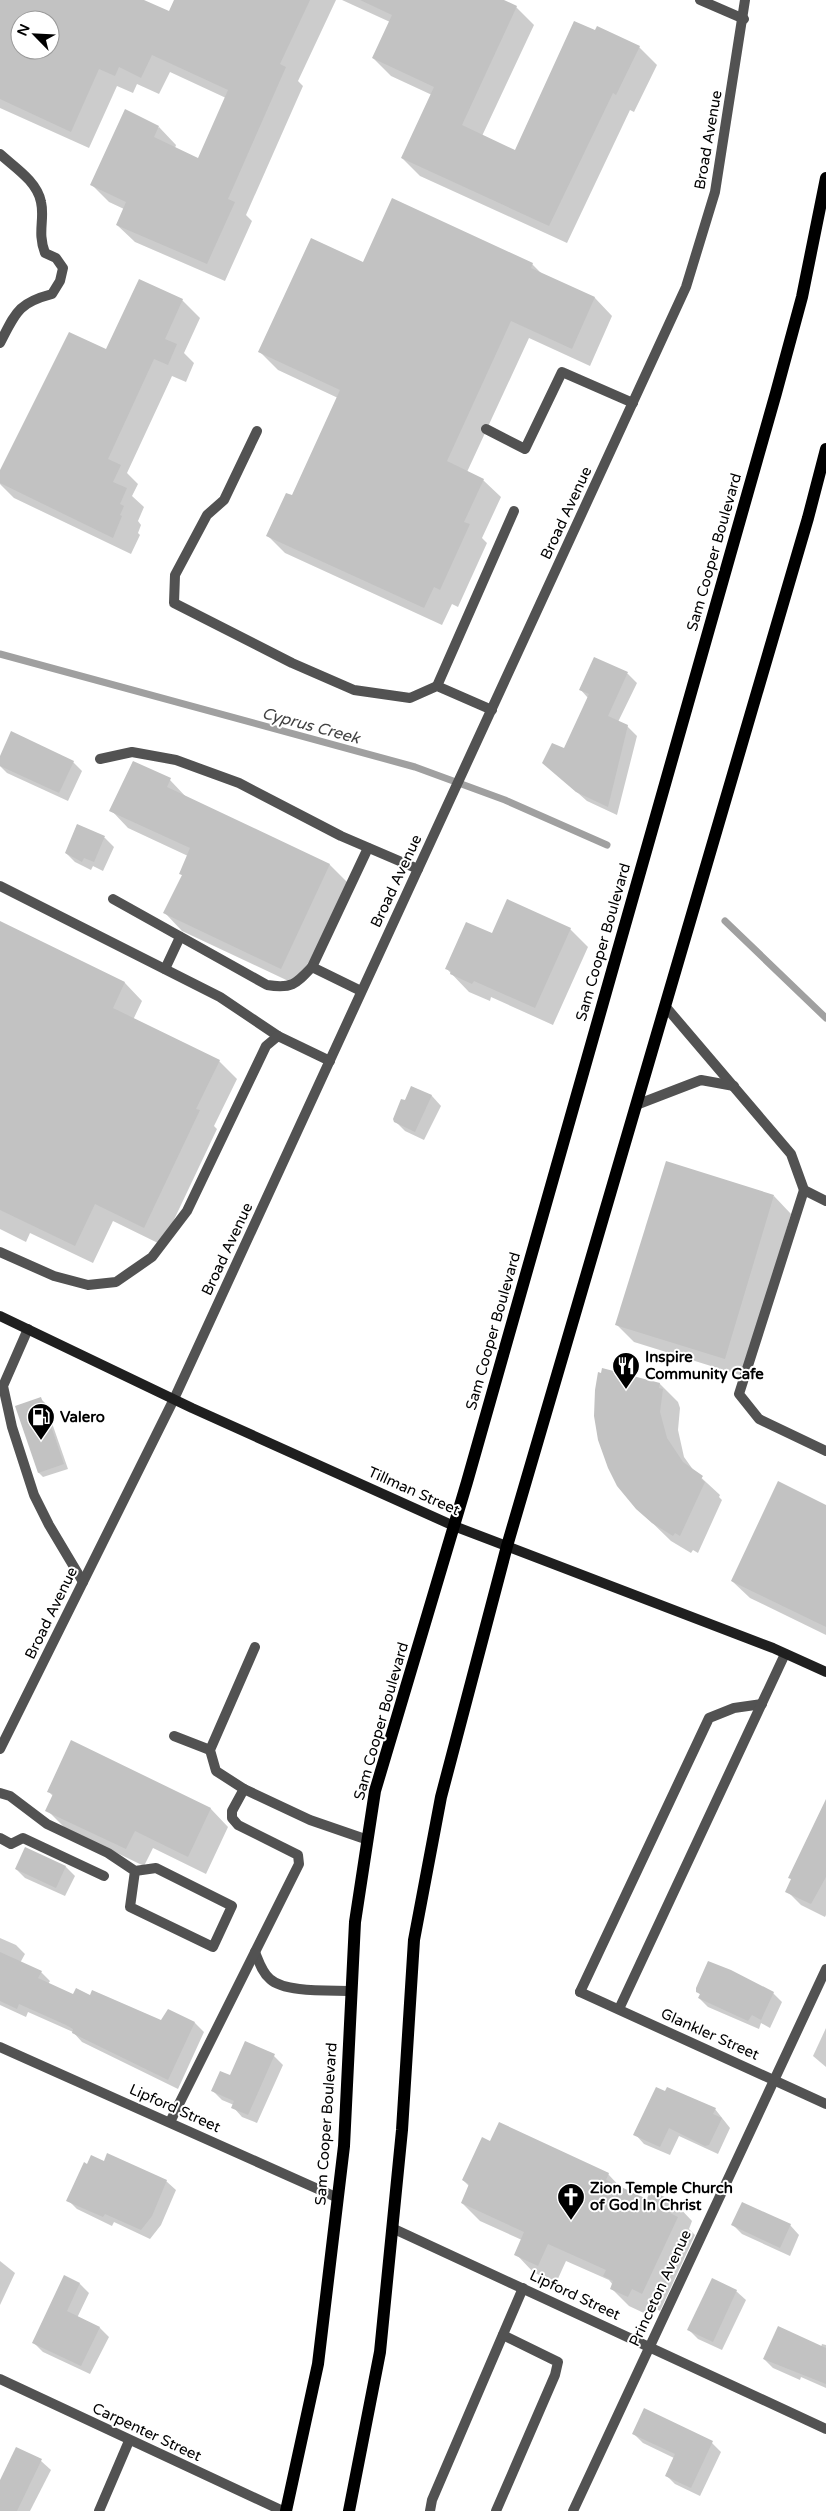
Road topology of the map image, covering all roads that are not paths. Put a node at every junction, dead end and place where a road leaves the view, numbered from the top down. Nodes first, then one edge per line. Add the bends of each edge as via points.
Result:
1 (700, 0) edge
2 (745, 0) edge
3 (744, 19) junction
4 (0, 154) edge
5 (826, 178) edge
6 (0, 343) edge
7 (633, 403) junction
8 (486, 429) dead end
9 (257, 431) dead end
10 (826, 449) edge
11 (514, 511) dead end
12 (437, 686) junction
13 (492, 710) junction
14 (100, 759) dead end
15 (368, 848) junction
16 (418, 869) junction
17 (0, 886) edge
18 (113, 899) dead end
19 (180, 937) junction
20 (312, 967) junction
21 (165, 969) junction
22 (361, 991) junction
23 (665, 1006) junction
24 (278, 1036) junction
25 (330, 1061) junction
26 (734, 1086) junction
27 (636, 1105) junction
28 (804, 1190) junction
29 (826, 1201) edge
30 (0, 1252) edge
31 (0, 1316) edge
32 (28, 1329) junction
33 (2, 1385) edge
34 (174, 1400) junction
35 (826, 1451) edge
36 (454, 1526) junction
37 (507, 1546) junction
38 (83, 1582) junction
39 (255, 1647) dead end
40 (785, 1654) junction
41 (826, 1672) edge
42 (762, 1704) junction
43 (174, 1736) dead end
44 (0, 1748) edge
45 (210, 1750) junction
46 (244, 1789) junction
47 (0, 1794) edge
48 (0, 1838) edge
49 (368, 1840) junction
50 (135, 1871) junction
51 (104, 1876) dead end
52 (255, 1952) junction
53 (826, 1969) edge
54 (351, 1991) junction
55 (619, 2009) junction
56 (0, 2047) edge
57 (774, 2079) junction
58 (826, 2104) edge
59 (170, 2122) junction
60 (338, 2198) junction
61 (392, 2228) junction
62 (523, 2288) junction
63 (503, 2335) junction
64 (649, 2345) junction
65 (0, 2380) edge
66 (826, 2429) edge
67 (129, 2441) junction
68 (99, 2511) edge
69 (283, 2511) edge
70 (286, 2511) edge
71 (349, 2511) edge
72 (430, 2511) edge
73 (496, 2511) edge
74 (573, 2511) edge

1 - 3 street
2 - 3 street, Broad Avenue
3 - 7 street, Broad Avenue via 712,201 686,287
4 - 6 street via 30,180 41,202 40,242 45,253 56,258 63,268 52,294 30,300 21,308
5 - 36 main road, Sam Cooper Boulevard via 802,297 776,393
7 - 8 street via 562,372 525,449
7 - 13 street, Broad Avenue
9 - 12 street via 224,500 206,516 175,576 174,603 292,663 354,690 410,698
10 - 23 main road
11 - 12 street
12 - 13 street
13 - 16 street, Broad Avenue
14 - 15 street via 132,752 176,760 240,784
15 - 16 street
15 - 20 street
16 - 22 street, Broad Avenue
17 - 21 street
18 - 19 street
19 - 20 street via 267,985 284,988 298,982
19 - 21 street
20 - 22 street
21 - 24 street via 220,997
22 - 25 street, Broad Avenue
23 - 26 street
23 - 27 main road
24 - 25 street
24 - 30 street via 266,1046 187,1211 152,1257 116,1282 88,1285 54,1276
25 - 34 street, Broad Avenue
26 - 27 street via 700,1080
26 - 28 street via 792,1154
27 - 37 main road
28 - 29 street
28 - 35 street via 738,1394 759,1419
31 - 32 main road, Tillman Street
32 - 33 street
32 - 34 main road, Tillman Street
33 - 38 street via 34,1495
34 - 36 main road, Tillman Street
34 - 38 street, Broad Avenue
36 - 37 main road, Tillman Street
36 - 49 main road, Sam Cooper Boulevard via 375,1790
37 - 40 main road, Tillman Street
37 - 61 main road via 440,1797 414,1940 402,2130
38 - 44 street, Broad Avenue
39 - 45 street
40 - 41 main road, Tillman Street
40 - 42 street
42 - 55 street
42 - 55 street, Glankler Street via 734,1708 709,1718 580,1992
43 - 45 street
45 - 46 street via 216,1771
46 - 49 street via 310,1820
46 - 52 street via 232,1811 232,1818 238,1825 298,1855 299,1864
47 - 50 street via 10,1796 46,1824 108,1853
48 - 51 street via 11,1844 23,1838
49 - 54 main road, Sam Cooper Boulevard via 355,1922
50 - 50 street via 156,1868 232,1906 213,1947 130,1907
52 - 54 street via 263,1970 282,1986
52 - 59 street
53 - 57 street, Princeton Avenue
54 - 60 main road, Sam Cooper Boulevard via 344,2146
55 - 57 street, Glankler Street
56 - 59 street, Lipford Street
57 - 58 street, Glankler Street
57 - 64 street, Princeton Avenue
59 - 60 street, Lipford Street
60 - 70 main road, Sam Cooper Boulevard via 318,2364
61 - 62 street, Lipford Street
61 - 71 main road via 380,2352
62 - 63 street
62 - 64 street, Lipford Street
63 - 72 street
63 - 73 street via 558,2362
64 - 66 street, Lipford Street
64 - 74 street, Princeton Avenue
65 - 67 street, Carpenter Street
67 - 68 street
67 - 69 street, Carpenter Street

